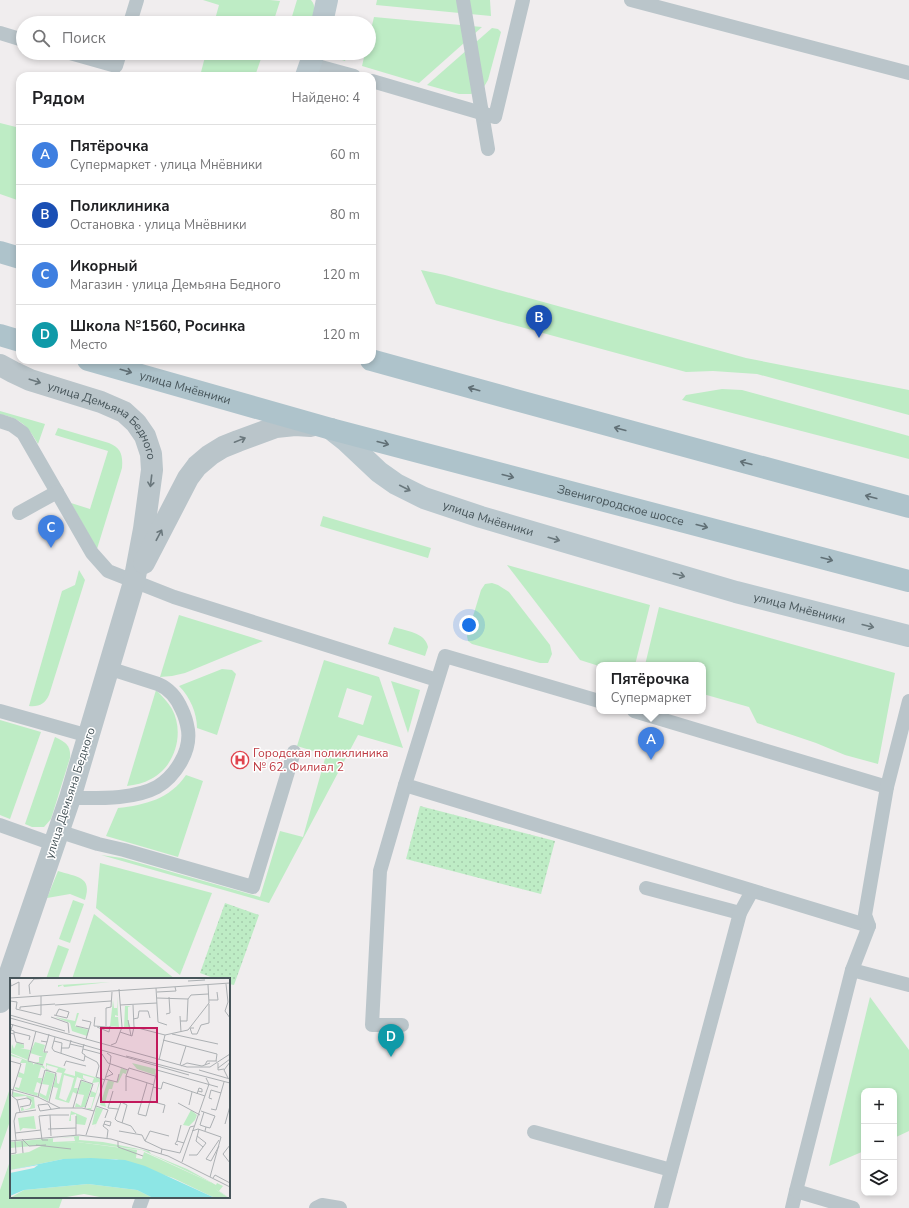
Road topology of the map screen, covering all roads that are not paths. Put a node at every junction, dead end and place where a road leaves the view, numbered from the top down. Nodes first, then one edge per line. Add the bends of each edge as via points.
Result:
1 (137, 0) edge
2 (327, 0) edge
3 (463, 0) edge
4 (523, 0) edge
5 (631, 0) edge
6 (132, 16) edge
7 (324, 16) edge
8 (0, 33) edge
9 (16, 38) edge
10 (95, 60) edge
11 (118, 60) edge
12 (310, 64) edge
13 (339, 72) edge
14 (909, 73) edge
15 (376, 82) edge
16 (488, 115) junction
17 (0, 252) edge
18 (16, 257) edge
19 (0, 335) edge
20 (16, 340) edge
21 (376, 359) edge
22 (376, 361) edge
23 (102, 364) edge
24 (0, 365) edge
25 (400, 368) junction
26 (0, 421) edge
27 (328, 428) junction
28 (57, 492) junction
29 (909, 507) edge
30 (19, 513) dead end
31 (909, 581) edge
32 (134, 582) junction
33 (909, 636) edge
34 (108, 668) junction
35 (437, 680) junction
36 (596, 700) edge
37 (909, 701) edge
38 (0, 711) edge
39 (644, 714) edge
40 (89, 736) junction
41 (294, 752) dead end
42 (405, 785) junction
43 (886, 787) junction
44 (70, 798) junction
45 (0, 825) edge
46 (56, 838) junction
47 (646, 888) dead end
48 (752, 891) junction
49 (740, 913) junction
50 (869, 926) junction
51 (852, 970) junction
52 (909, 986) edge
53 (0, 1002) edge
54 (402, 1025) dead end
55 (534, 1132) dead end
56 (671, 1170) junction
57 (796, 1191) junction
58 (143, 1198) edge
59 (139, 1208) edge
60 (316, 1208) edge
61 (340, 1208) edge
62 (661, 1208) edge
63 (792, 1208) edge
64 (853, 1208) edge

1 - 6 lane
2 - 7 main road
3 - 16 lane
4 - 16 lane
5 - 14 lane
8 - 9 lane
10 - 11 lane via 116,66
12 - 13 lane
15 - 16 lane
17 - 18 main road
19 - 20 main road
21 - 25 main road
22 - 25 main road
23 -> 27 main road, улица Мнёвники
24 -> 32 street, улица Демьяна Бедного via 30,380 124,412 145,436 151,454 152,470
29 -> 25 main road
26 - 28 lane via 12,425 23,433
27 -> 31 main road, Звенигородское шоссе
32 -> 27 street, улица Демьяна Бедного via 188,478 197,466 223,447 268,429 286,425
27 -> 33 main road, улица Мнёвники via 345,440 379,472 424,498 481,518 736,592
28 - 30 lane
28 - 32 lane via 95,558 108,571
32 - 34 street, улица Демьяна Бедного
32 - 35 lane
34 - 40 street, улица Демьяна Бедного
34 - 44 lane via 164,686 172,693 185,717 188,730 186,751 177,767 156,787 113,798
35 - 36 lane via 445,656
35 - 42 lane
37 - 43 lane
38 - 40 lane
39 - 43 lane
40 - 44 street, улица Демьяна Бедного
41 - 46 lane via 253,887 124,850
42 - 48 lane
42 - 54 lane via 380,871 372,1024
43 - 50 lane via 865,915
44 - 46 street, улица Демьяна Бедного
45 - 46 lane
46 - 53 street, улица Демьяна Бедного
47 - 49 lane
48 - 49 lane
48 - 50 lane
49 - 56 lane
50 - 51 lane
51 - 52 lane
51 - 57 lane
55 - 56 lane
56 - 62 lane
57 - 63 lane
57 - 64 lane
58 - 59 lane
60 - 61 lane via 322,1205

